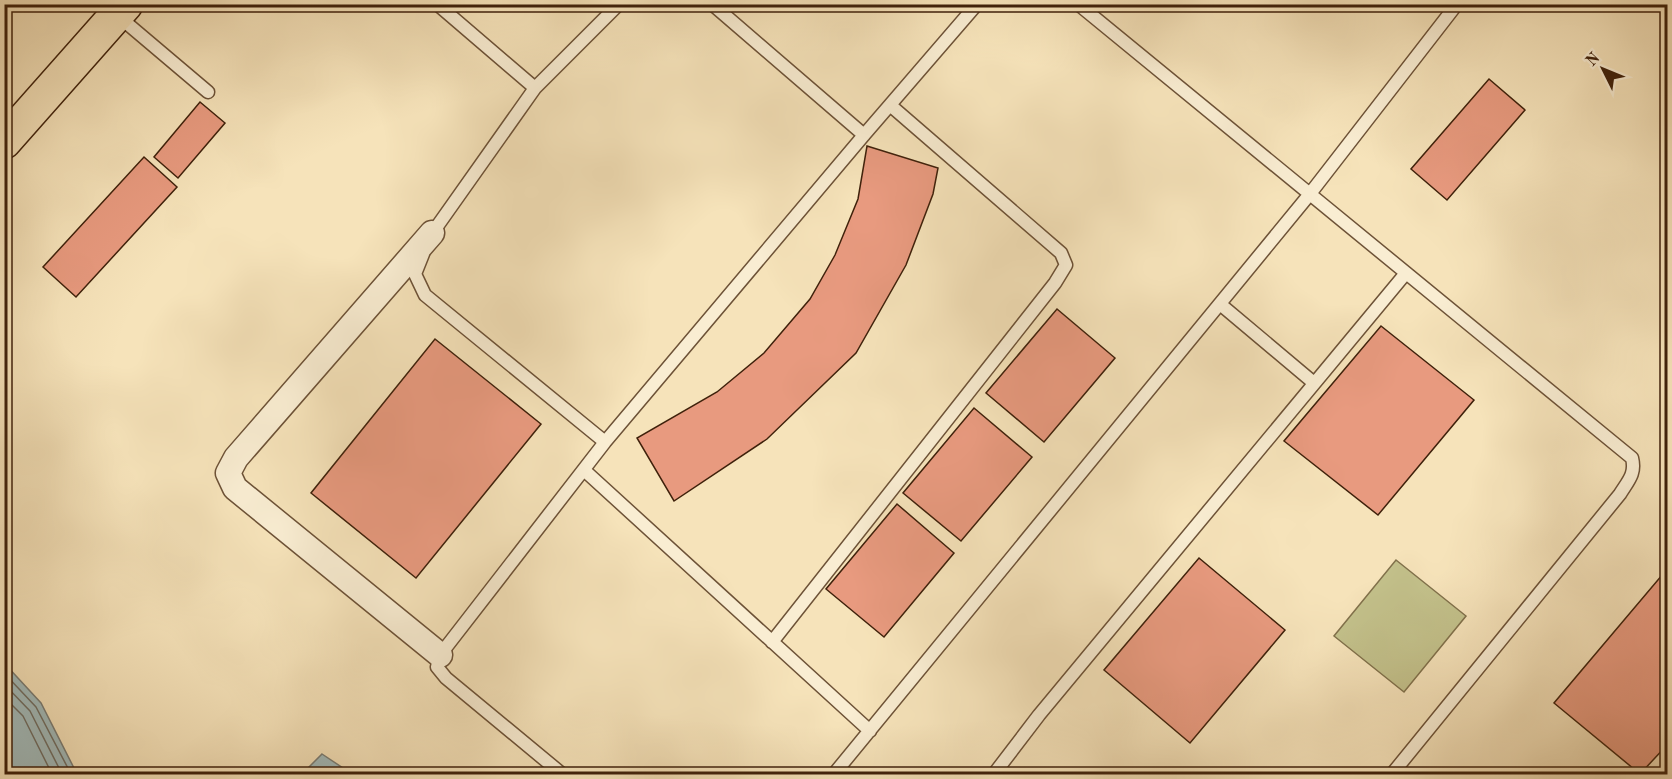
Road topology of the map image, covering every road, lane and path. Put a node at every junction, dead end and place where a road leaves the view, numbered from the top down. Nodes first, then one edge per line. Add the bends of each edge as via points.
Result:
1 (437, 4) edge
2 (620, 4) edge
3 (712, 4) edge
4 (977, 4) edge
5 (1077, 4) edge
6 (1457, 4) edge
7 (121, 9) edge
8 (535, 88) junction
9 (208, 92) dead end
10 (890, 105) junction
11 (864, 135) junction
12 (4, 142) edge
13 (1309, 195) junction
14 (432, 233) junction
15 (1406, 273) junction
16 (1220, 304) junction
17 (1314, 383) junction
18 (605, 442) junction
19 (584, 470) junction
20 (772, 642) junction
21 (440, 655) junction
22 (870, 731) junction
23 (562, 774) edge
24 (834, 774) edge
25 (994, 774) edge
26 (1392, 774) edge

1 - 8 lane
2 - 8 lane
3 - 11 lane
4 - 10 lane
5 - 13 lane
6 - 13 lane
7 - 9 lane
7 - 12 highway
8 - 14 lane
10 - 11 lane
10 - 20 lane via 1061,253 1066,265
11 - 18 lane
13 - 15 lane
13 - 16 lane
14 - 18 lane via 415,274 425,295
14 - 21 street via 236,458 228,473 236,488
15 - 17 lane
15 - 26 lane via 1632,458 1635,467 1620,494
16 - 17 lane
16 - 22 lane
17 - 25 lane
18 - 19 lane
19 - 20 lane
19 - 21 lane
20 - 22 lane
21 - 23 lane via 437,667 446,678
22 - 24 lane

